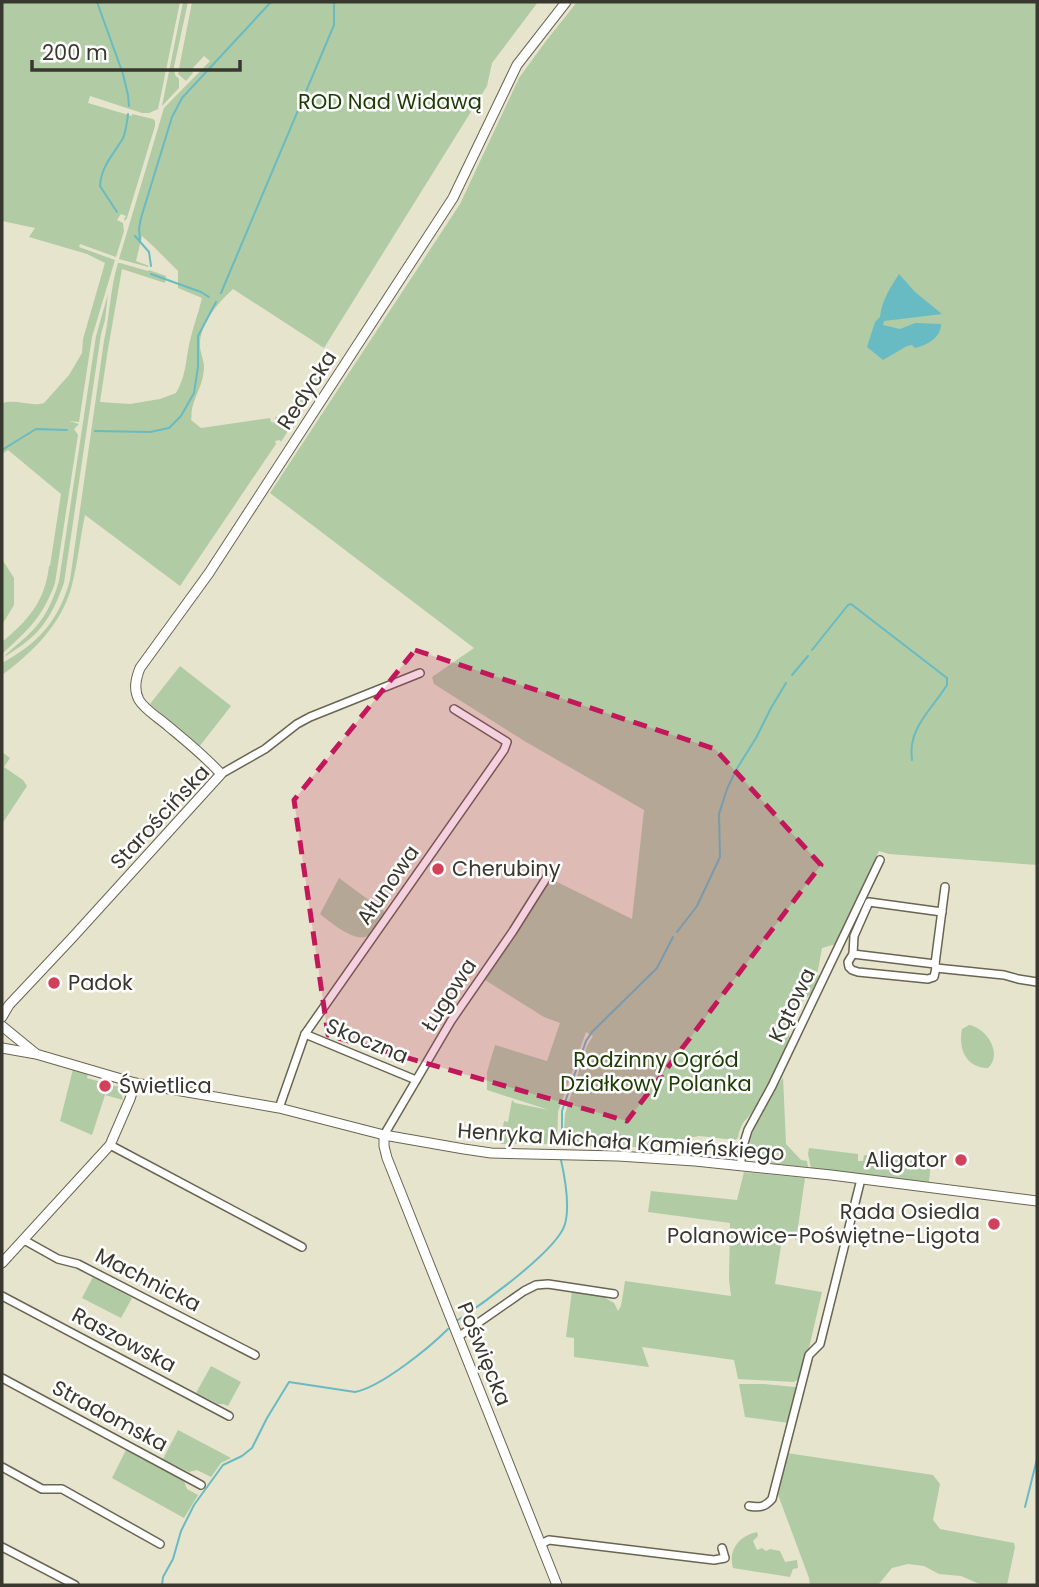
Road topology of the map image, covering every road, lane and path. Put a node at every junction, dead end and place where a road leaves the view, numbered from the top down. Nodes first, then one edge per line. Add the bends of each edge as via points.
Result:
1 (566, 2) edge
2 (420, 673) dead end
3 (454, 709) dead end
4 (221, 774) junction
5 (880, 860) dead end
6 (547, 877) dead end
7 (945, 887) dead end
8 (942, 912) junction
9 (853, 954) junction
10 (935, 966) junction
11 (1037, 982) edge
12 (2, 1017) edge
13 (2, 1026) edge
14 (305, 1034) junction
15 (3, 1051) edge
16 (37, 1054) junction
17 (416, 1080) junction
18 (135, 1083) junction
19 (279, 1108) junction
20 (384, 1135) junction
21 (110, 1145) junction
22 (740, 1166) junction
23 (861, 1179) junction
24 (1037, 1201) edge
25 (24, 1240) junction
26 (302, 1247) dead end
27 (2, 1263) edge
28 (614, 1294) dead end
29 (2, 1296) edge
30 (458, 1337) junction
31 (256, 1355) dead end
32 (2, 1378) edge
33 (229, 1416) dead end
34 (2, 1466) edge
35 (201, 1485) dead end
36 (749, 1506) dead end
37 (160, 1544) dead end
38 (541, 1544) junction
39 (2, 1547) edge
40 (722, 1548) dead end
41 (75, 1585) edge
42 (557, 1585) edge

1 - 4 street, Redycka via 517,65 453,198 216,562 140,668 136,678 139,699
2 - 4 street, Starościńska via 310,717
3 - 14 street, Ałunowa via 507,742 504,750
4 - 12 street, Starościńska
5 - 22 street, Kątowa via 748,1130
6 - 17 street, Ługowa
7 - 8 street
8 - 9 street via 869,902 854,936
8 - 10 street
9 - 10 street
9 - 10 street via 849,967 858,972 928,979 934,977
10 - 11 street
13 - 16 street
14 - 17 street, Skoczna
14 - 19 street, Ałunowa
15 - 16 street, Henryka Michała Kamieńskiego
16 - 18 street, Henryka Michała Kamieńskiego
17 - 20 street, Ługowa
18 - 19 street, Henryka Michała Kamieńskiego
18 - 21 street
19 - 20 street, Henryka Michała Kamieńskiego
20 - 22 street, Henryka Michała Kamieńskiego via 482,1152 628,1156
20 - 30 street, Poświęcka via 387,1158
21 - 25 street
21 - 26 street
22 - 23 street, Henryka Michała Kamieńskiego
23 - 24 street, Henryka Michała Kamieńskiego
23 - 36 street via 820,1343 809,1355 772,1499 758,1508
25 - 27 street
25 - 31 street, Machnicka
28 - 30 street via 542,1283
29 - 33 street, Raszowska
30 - 38 street, Poświęcka
32 - 35 street, Stradomska
34 - 37 street via 42,1489 62,1489
38 - 40 street via 549,1540 714,1560 725,1558
38 - 42 street, Poświęcka
39 - 41 street

